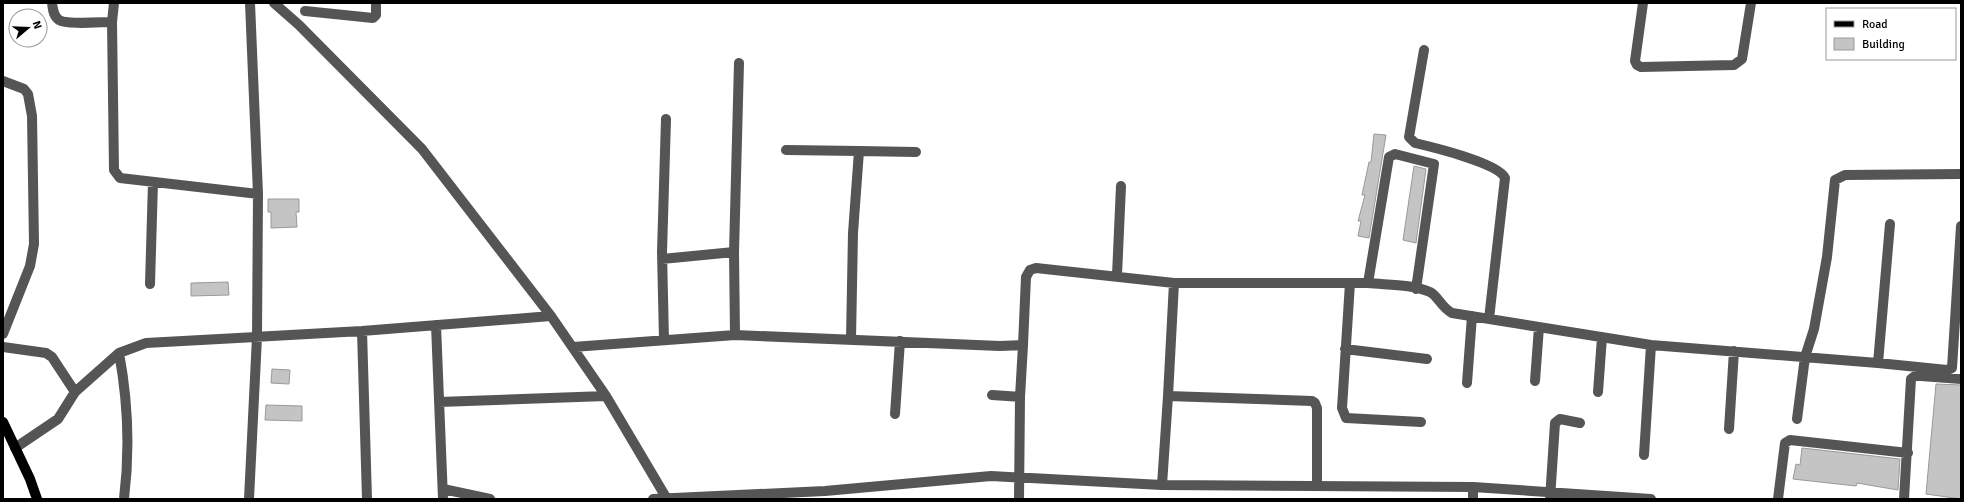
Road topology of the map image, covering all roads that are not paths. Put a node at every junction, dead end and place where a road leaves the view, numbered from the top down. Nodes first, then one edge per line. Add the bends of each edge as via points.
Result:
1 (52, 3) edge
2 (114, 3) edge
3 (250, 3) edge
4 (274, 3) edge
5 (376, 3) edge
6 (1643, 3) edge
7 (1751, 3) edge
8 (304, 7) edge
9 (112, 22) junction
10 (299, 25) junction
11 (1424, 50) dead end
12 (739, 63) dead end
13 (3, 81) edge
14 (666, 119) dead end
15 (786, 150) dead end
16 (859, 151) junction
17 (916, 152) dead end
18 (1961, 174) edge
19 (153, 182) junction
20 (1121, 186) dead end
21 (258, 194) junction
22 (1890, 224) dead end
23 (1961, 226) edge
24 (734, 252) junction
25 (662, 259) junction
26 (1117, 275) junction
27 (1174, 283) junction
28 (1350, 283) junction
29 (1368, 283) junction
30 (150, 284) dead end
31 (1416, 288) junction
32 (551, 316) junction
33 (1472, 316) junction
34 (1489, 319) junction
35 (436, 325) junction
36 (1539, 327) junction
37 (362, 331) junction
38 (3, 334) edge
39 (734, 335) junction
40 (257, 337) junction
41 (1602, 337) junction
42 (851, 339) junction
43 (664, 340) junction
44 (900, 341) junction
45 (1023, 345) junction
46 (1651, 345) junction
47 (3, 347) edge
48 (573, 347) junction
49 (1345, 349) junction
50 (1734, 351) junction
51 (119, 353) junction
52 (1805, 357) junction
53 (1427, 359) dead end
54 (1878, 362) junction
55 (1961, 379) edge
56 (1535, 381) dead end
57 (1467, 383) dead end
58 (75, 392) junction
59 (1598, 392) dead end
60 (992, 395) dead end
61 (606, 396) junction
62 (1168, 396) junction
63 (1020, 397) junction
64 (438, 402) junction
65 (895, 414) dead end
66 (1797, 420) dead end
67 (3, 422) edge
68 (1421, 422) dead end
69 (1580, 423) dead end
70 (1729, 429) dead end
71 (15, 448) junction
72 (1908, 453) junction
73 (1644, 455) dead end
74 (1020, 478) junction
75 (1162, 485) junction
76 (1317, 486) junction
77 (1473, 487) junction
78 (443, 494) edge
79 (1550, 495) edge
80 (1572, 496) edge
81 (666, 498) edge
82 (1637, 498) edge
83 (37, 499) edge
84 (124, 499) edge
85 (249, 499) edge
86 (366, 499) edge
87 (490, 499) edge
88 (653, 499) edge
89 (1019, 499) edge
90 (1473, 499) edge
91 (1651, 499) edge
92 (1778, 499) edge
93 (1904, 499) edge

1 - 9 street via 53,12 58,20
2 - 9 street
3 - 21 street
4 - 10 street
5 - 8 street via 376,15 373,18
6 - 7 street via 1635,61 1641,67 1739,63 1742,59
8 - 10 street
9 - 19 street via 114,170 120,178
10 - 32 street via 422,149
11 - 34 street via 1409,137 1415,143 1469,158 1501,172 1505,178
12 - 24 street
13 - 38 street via 24,89 28,94 32,116 33,255
14 - 25 street
15 - 16 street
16 - 17 street
16 - 42 street via 853,233
18 - 52 street via 1845,175 1835,180 1824,271 1814,329
19 - 21 street
19 - 30 street
20 - 26 street
21 - 40 street
22 - 54 street
23 - 54 street via 1952,368 1947,370
24 - 25 street
24 - 39 street
25 - 43 street
26 - 27 street
26 - 45 street via 1036,268 1030,270 1026,277
27 - 28 street
27 - 62 street
28 - 29 street
28 - 49 street
29 - 31 street
29 - 31 street via 1389,157 1395,154 1434,164
31 - 33 street via 1431,292 1441,306 1452,313
32 - 35 street
32 - 48 street
33 - 34 street
33 - 57 street
34 - 36 street
35 - 37 street
35 - 64 street
36 - 41 street
36 - 56 street
37 - 40 street
37 - 86 street
39 - 42 street
39 - 43 street
40 - 51 street via 146,342
40 - 85 street
41 - 46 street
41 - 59 street
42 - 44 street
43 - 48 street
44 - 45 street
44 - 65 street
45 - 63 street
46 - 50 street
46 - 73 street
47 - 58 street via 46,353 52,357
48 - 61 street
49 - 53 street
49 - 68 street via 1342,408 1346,418
50 - 52 street
50 - 70 street
51 - 58 street
51 - 84 street via 125,385 128,455
52 - 54 street
52 - 66 street
55 - 72 street via 1913,377
58 - 71 street via 58,419
60 - 63 street
61 - 64 street
61 - 81 street
62 - 75 street
62 - 76 street via 1312,401 1317,408
63 - 74 street
64 - 78 street
67 - 71 main road
69 - 79 street via 1560,419 1555,423
71 - 83 main road
72 - 92 street via 1790,440 1785,443
72 - 93 street
74 - 75 street
74 - 81 street via 986,476 825,491
74 - 89 street
75 - 76 street
76 - 77 street
77 - 79 street
77 - 90 street
78 - 87 street
79 - 80 street
80 - 82 street
81 - 88 street
82 - 91 street

